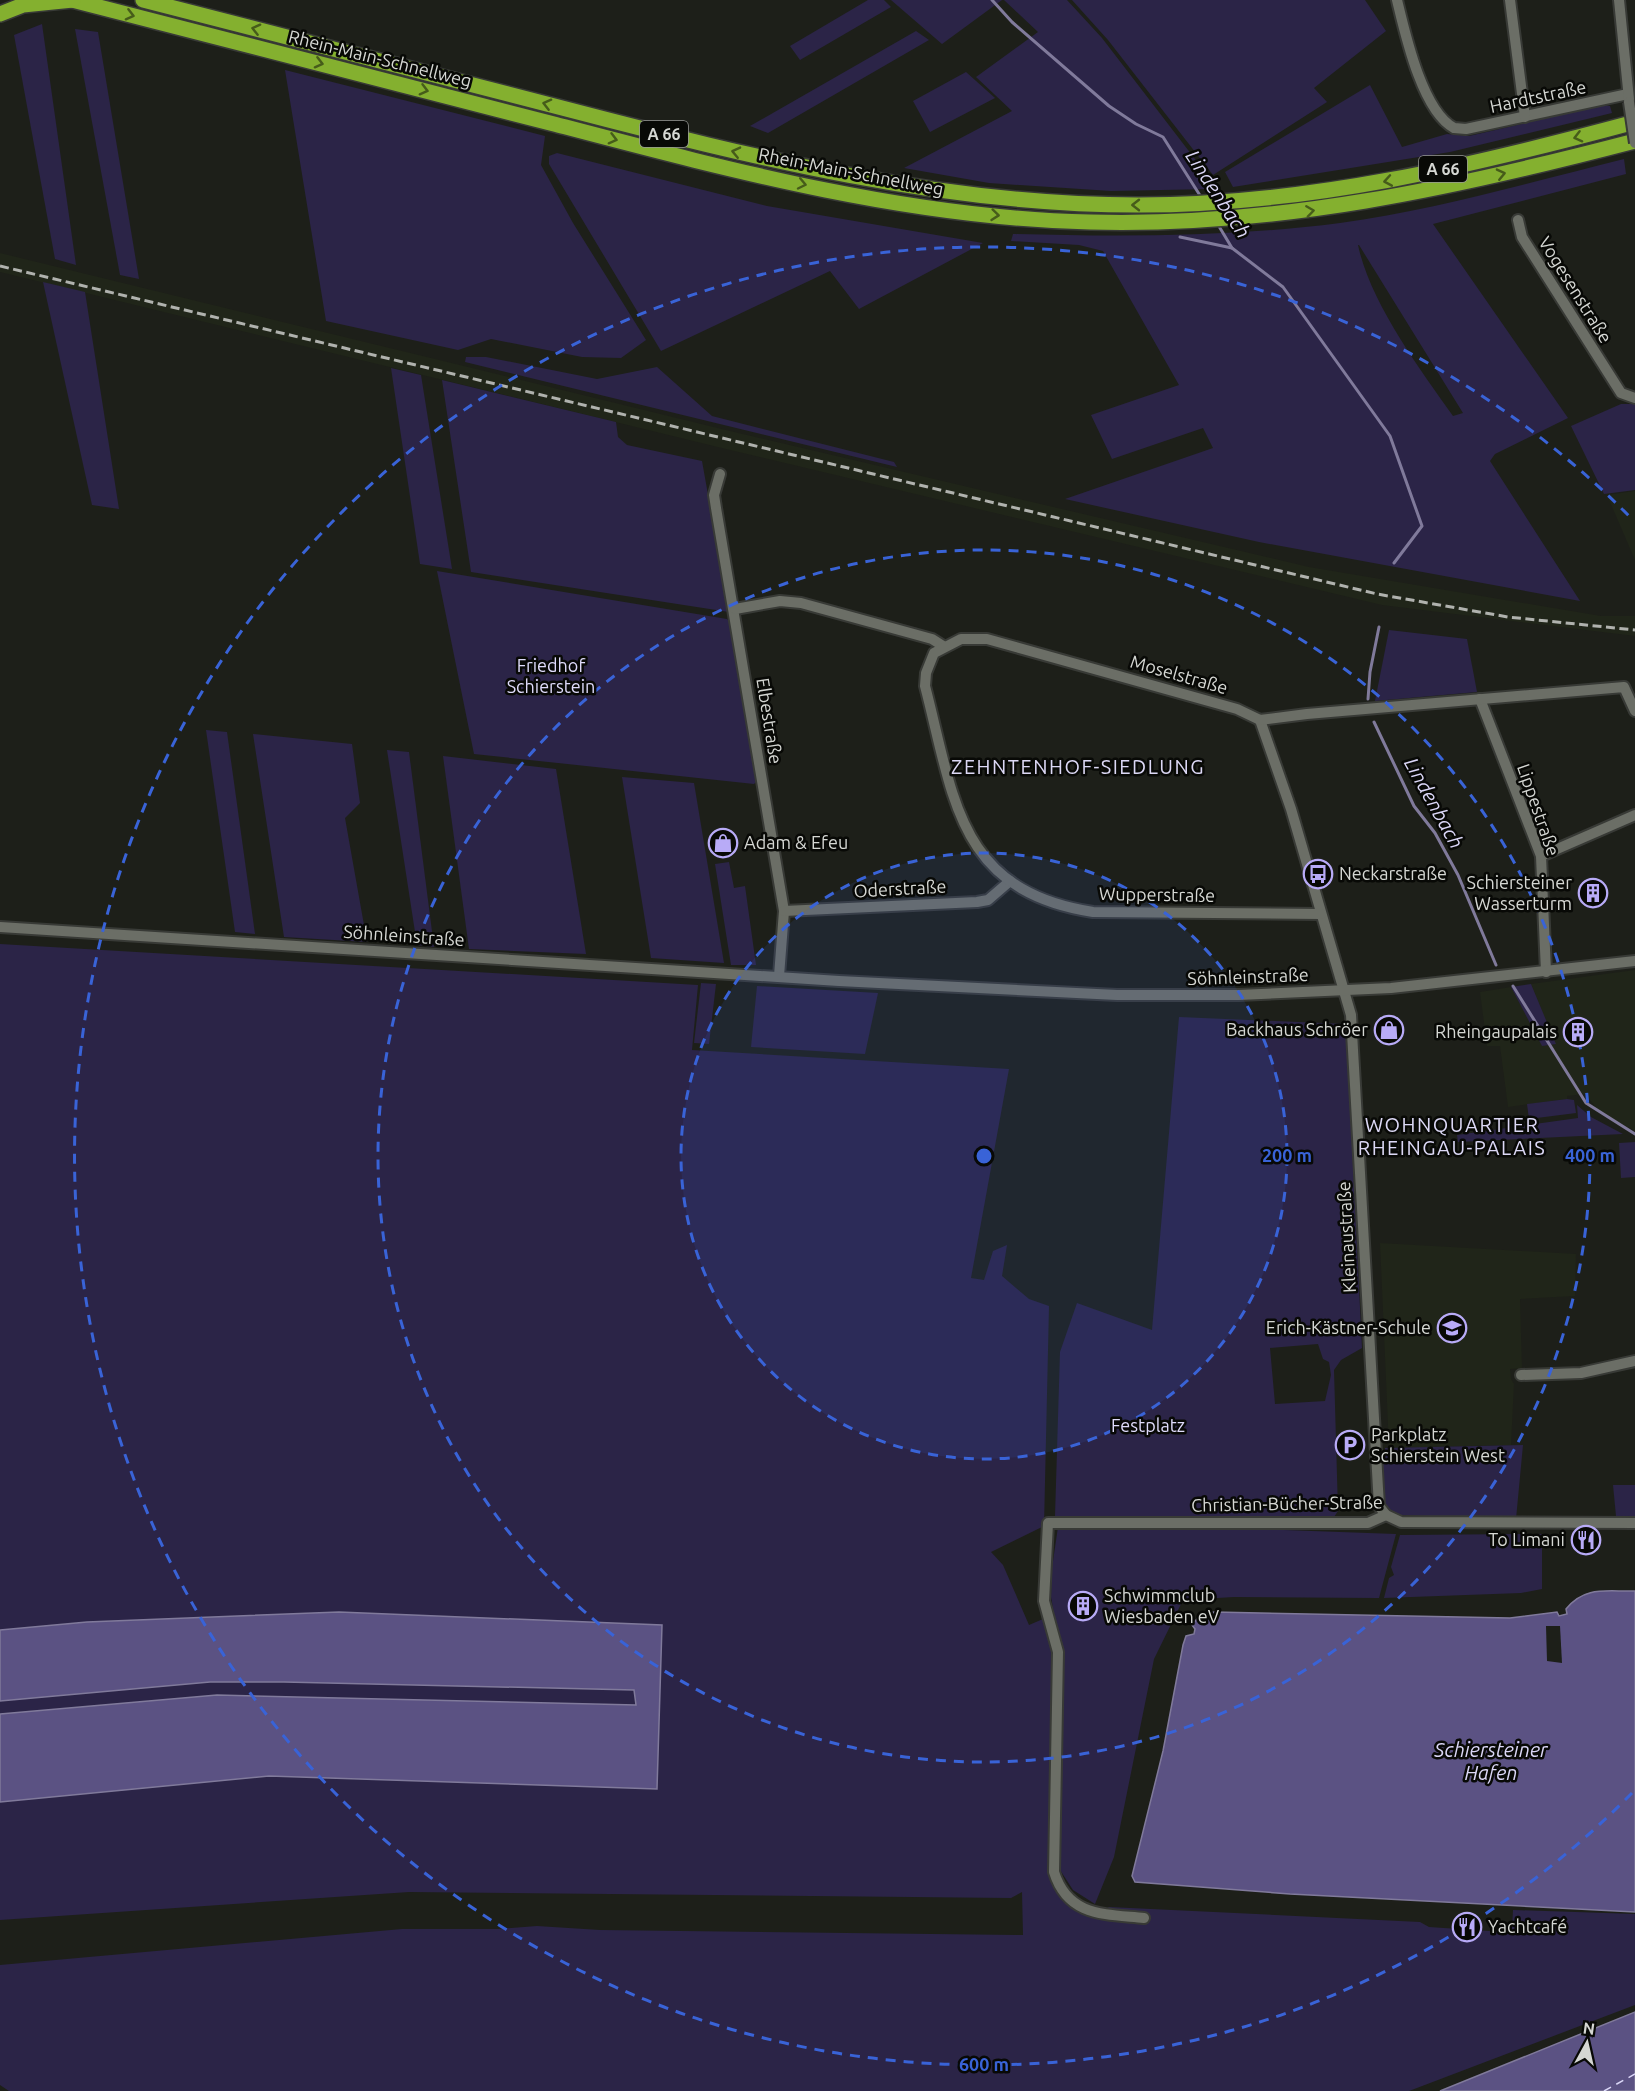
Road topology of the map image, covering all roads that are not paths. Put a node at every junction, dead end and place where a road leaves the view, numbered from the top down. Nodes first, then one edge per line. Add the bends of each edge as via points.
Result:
1 (73, 0) edge
2 (143, 0) edge
3 (1398, 0) edge
4 (1510, 0) edge
5 (1623, 1) edge
6 (0, 14) edge
7 (1629, 98) junction
8 (1525, 117) junction
9 (1635, 122) edge
10 (1635, 142) edge
11 (1518, 220) dead end
12 (1635, 398) edge
13 (720, 474) dead end
14 (735, 609) junction
15 (943, 646) junction
16 (1480, 699) junction
17 (1635, 711) edge
18 (1260, 720) junction
19 (1635, 815) edge
20 (1541, 856) junction
21 (1010, 881) junction
22 (783, 911) junction
23 (1321, 914) junction
24 (0, 927) edge
25 (1635, 961) edge
26 (1546, 972) junction
27 (779, 975) junction
28 (1346, 991) junction
29 (1635, 1361) edge
30 (1521, 1375) dead end
31 (1386, 1515) junction
32 (1635, 1523) edge
33 (1144, 1918) dead end

1 - 6 highway, Rhein-Main-Schnellweg via 33,3
1 -> 10 highway, Rhein-Main-Schnellweg / A 66 via 682,157 841,192 1035,219 1098,223 1197,221 1303,212 1410,195
9 -> 2 highway, Rhein-Main-Schnellweg / A 66 via 1405,178 1300,195 1195,204 1036,202 843,175 641,128
3 - 8 street, Hardtstraße via 1415,69 1435,106 1454,128
4 - 8 street
5 - 7 street
7 - 8 street, Hardtstraße
7 - 10 street, bridge
11 - 12 street, Vogesenstraße via 1522,237 1620,393
13 - 14 street, Elbestraße via 714,495
14 - 15 street via 780,601 801,603 932,639
14 - 22 street, Elbestraße
15 - 18 street, Moselstraße via 962,639 987,639 1228,706
15 - 21 street, Wupperstraße via 930,659 925,686 953,798 974,843
16 - 17 street, Moselstraße via 1624,687
16 - 18 street, Moselstraße
16 - 20 street, Lippestraße
18 - 23 street via 1275,757
19 - 20 street
20 - 26 street, Lippestraße
21 - 22 street, Oderstraße via 988,900 977,902
21 - 23 street, Wupperstraße via 1057,903 1104,913
22 - 27 street, Elbestraße
23 - 28 street
24 - 27 street, Söhnleinstraße
25 - 26 street, Söhnleinstraße
26 - 28 street, Söhnleinstraße
27 - 28 street, Söhnleinstraße via 1117,995
28 - 31 street, Kleinaustraße via 1354,1044 1378,1500
29 - 30 street via 1581,1373
31 - 32 street, Christian-Bücher-Straße via 1401,1522
31 - 33 street, Christian-Bücher-Straße via 1368,1523 1048,1523 1044,1600 1058,1652 1054,1872 1067,1896 1080,1907 1096,1913

